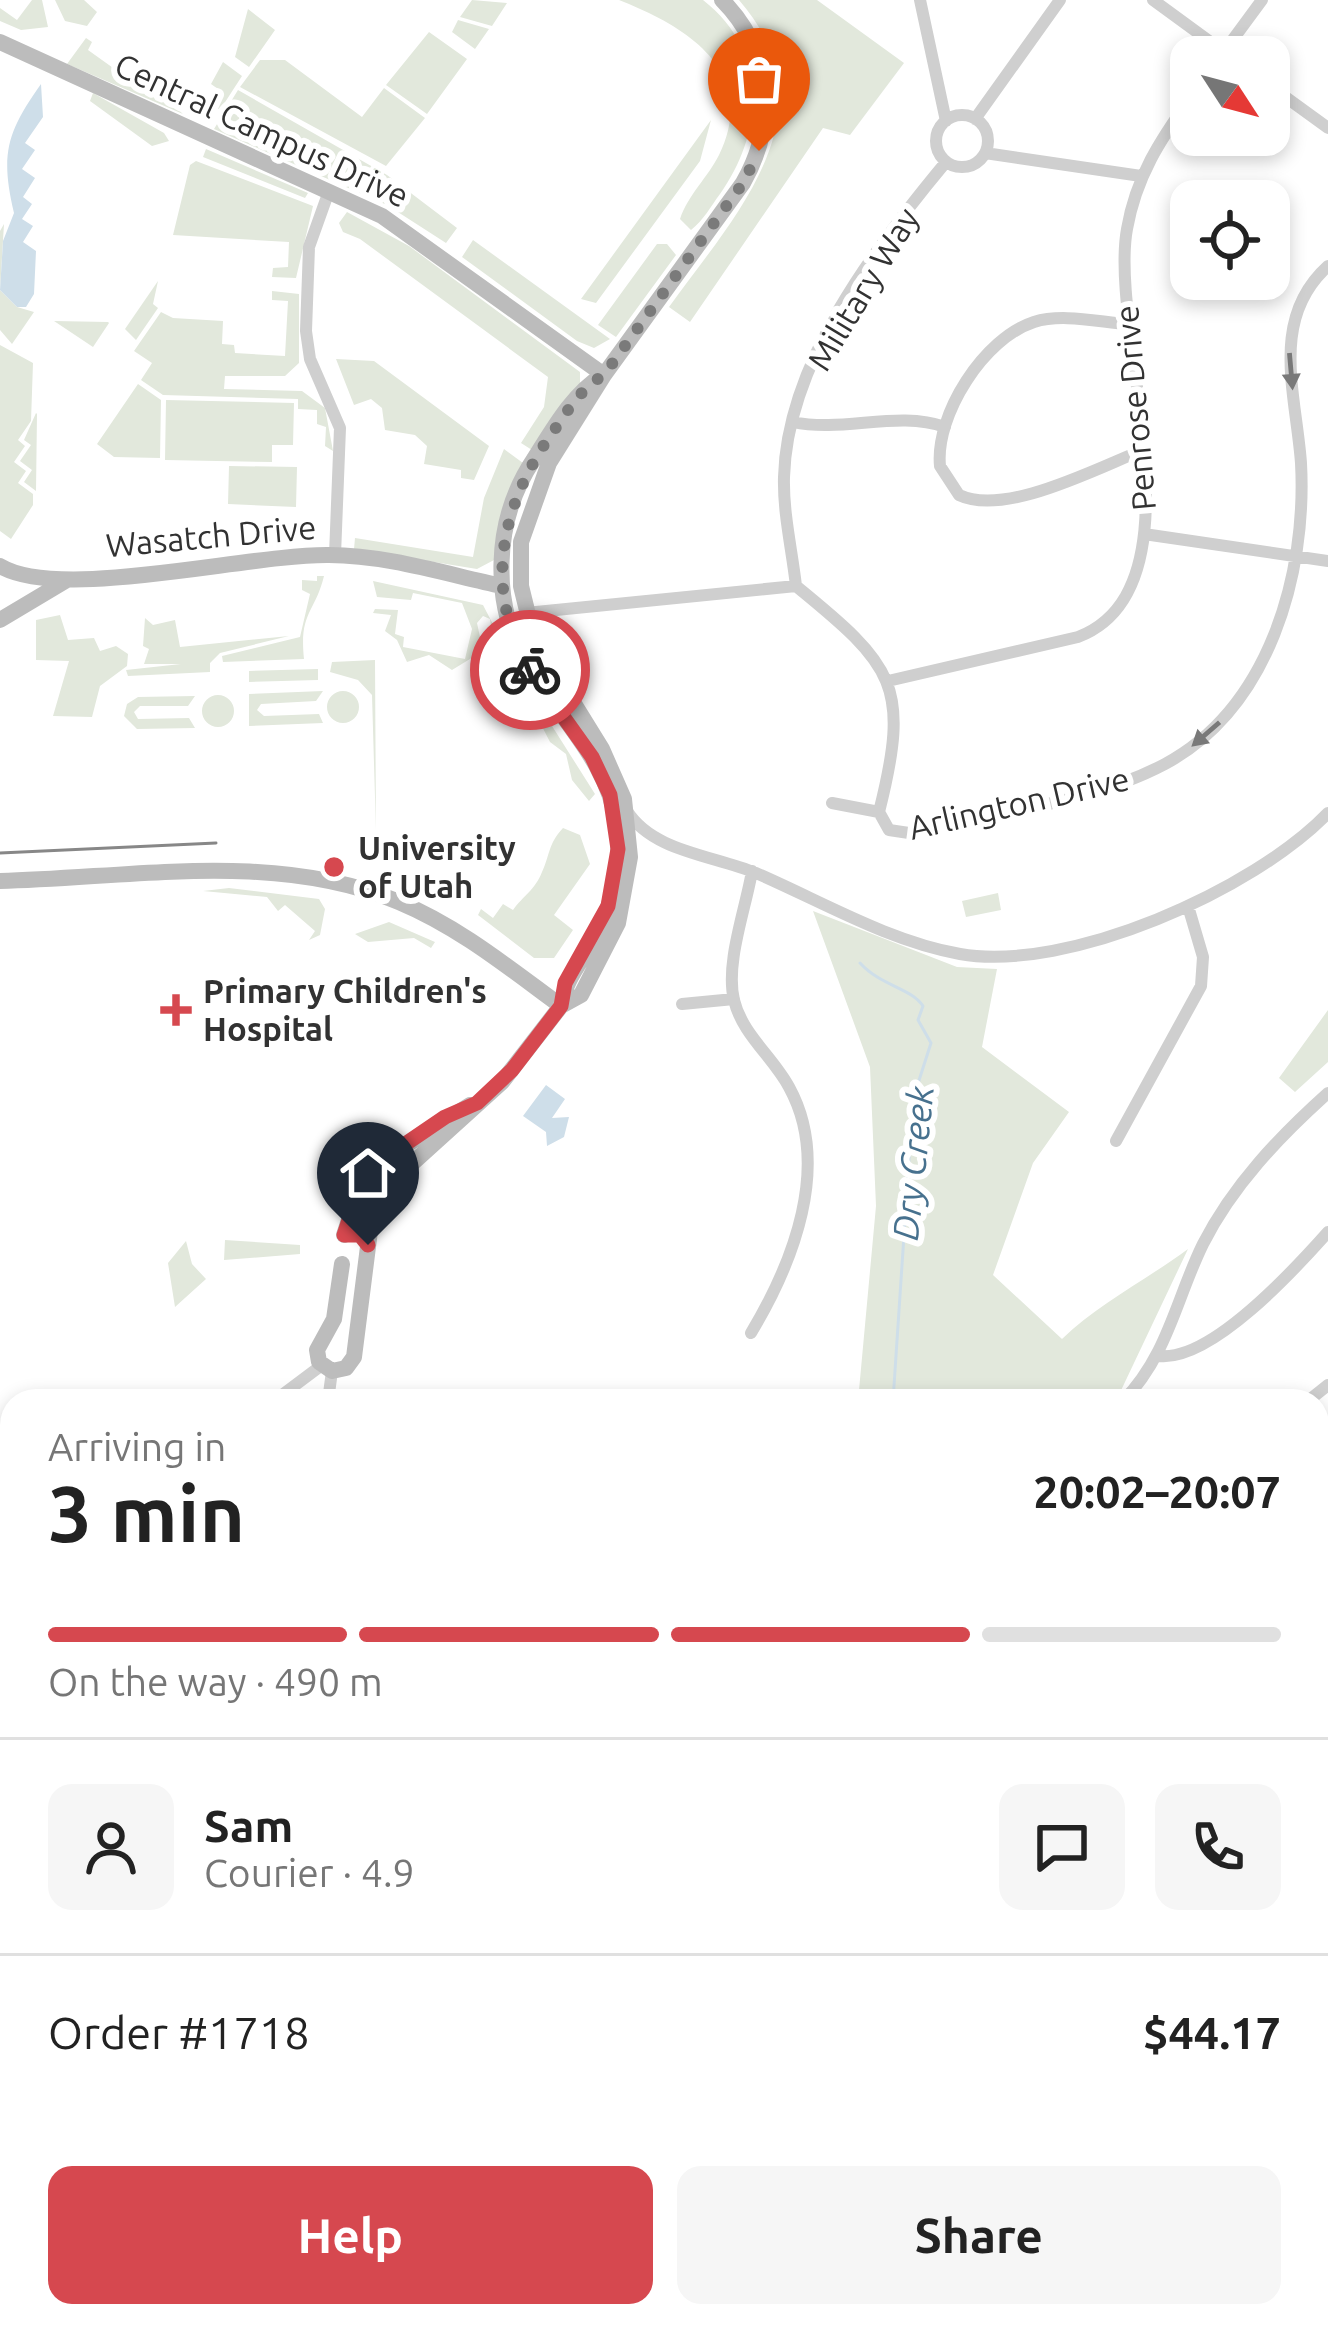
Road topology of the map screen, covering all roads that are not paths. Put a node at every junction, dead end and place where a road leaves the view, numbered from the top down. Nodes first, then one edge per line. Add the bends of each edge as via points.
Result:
1 (722, 0) edge
2 (920, 0) edge
3 (1060, 0) edge
4 (1153, 0) edge
5 (1262, 0) edge
6 (1200, 36) edge
7 (1238, 36) edge
8 (0, 42) edge
9 (1290, 100) edge
10 (975, 119) junction
11 (946, 121) junction
12 (1328, 128) edge
13 (1170, 131) edge
14 (986, 152) junction
15 (946, 162) junction
16 (1141, 176) junction
17 (329, 191) junction
18 (1328, 266) edge
19 (1129, 324) junction
20 (604, 375) junction
21 (793, 422) junction
22 (945, 428) junction
23 (1143, 450) junction
24 (529, 508) junction
25 (1144, 534) junction
26 (334, 554) junction
27 (1295, 556) junction
28 (1328, 561) edge
29 (6, 571) edge
30 (67, 580) junction
31 (502, 586) junction
32 (796, 586) junction
33 (526, 613) junction
34 (6, 614) edge
35 (543, 657) junction
36 (888, 681) junction
37 (832, 803) dead end
38 (627, 811) junction
39 (879, 812) junction
40 (1328, 813) edge
41 (658, 841) junction
42 (630, 856) junction
43 (752, 872) junction
44 (0, 881) edge
45 (1188, 906) junction
46 (734, 999) junction
47 (682, 1004) dead end
48 (561, 1006) junction
49 (1328, 1093) edge
50 (477, 1103) junction
51 (1116, 1141) dead end
52 (1328, 1232) edge
53 (355, 1251) junction
54 (751, 1333) dead end
55 (328, 1334) junction
56 (353, 1344) junction
57 (1159, 1356) junction
58 (327, 1368) junction
59 (293, 1389) edge
60 (328, 1389) edge
61 (1133, 1389) edge

1 - 20 main road via 762,66 767,100 759,151
2 - 11 street
3 - 10 street
4 - 6 street
5 - 7 street
8 - 17 main road, Central Campus Drive
9 - 12 street
10 - 11 street
10 - 14 street via 987,136
11 - 15 street via 936,142
13 - 16 street, Penrose Drive
14 - 15 street via 973,165
14 - 16 street
15 - 21 street, Military Way via 857,285
16 - 19 street, Penrose Drive via 1124,251
17 - 20 main road, Central Campus Drive via 410,232
17 - 26 street via 309,247 306,331 340,428
18 -> 27 street, Arlington Drive via 1300,299 1290,340 1301,479
19 - 22 street via 1057,319 1024,326 981,363
19 - 23 street, Penrose Drive
20 - 24 main road
20 - 31 main road via 586,386 518,487 505,528
21 - 22 street via 831,428 919,420
21 - 32 street, Military Way via 784,475
22 - 23 street via 943,475 976,501 1032,493
23 - 25 street, Penrose Drive
24 - 31 main road via 514,532
24 - 33 main road via 520,561
25 - 27 street
25 - 36 street, Penrose Drive via 1123,600 1096,629
26 - 30 main road, Wasatch Drive
26 - 31 main road, Wasatch Drive
27 - 28 street
27 -> 39 street, Arlington Drive via 1253,680 1176,758 1112,785 909,832 890,830
29 - 30 main road, Wasatch Drive
29 - 34 main road, Wasatch Drive via 18,594
30 - 34 main road, Wasatch Drive
31 - 35 main road
31 - 48 main road via 520,652 592,757 616,821 608,906 565,983
32 - 33 street
32 - 36 street via 863,641
33 - 35 main road
35 - 38 main road via 602,749
36 - 39 street via 895,744
37 - 39 street
38 - 41 street
38 - 42 main road
40 - 45 street via 1276,860
41 - 42 street
41 - 43 street
42 - 48 main road via 605,956 581,995
43 - 45 street via 891,935 963,954 1048,950
43 - 46 street
44 - 48 main road via 310,876 431,917
45 - 51 street via 1203,957 1197,999
46 - 47 street
46 - 54 street via 788,1084 807,1154 790,1264
48 - 50 main road
49 - 57 street via 1282,1135 1207,1237
50 - 53 main road via 386,1187
50 - 53 main road via 376,1164 360,1187
52 - 57 street via 1222,1330 1187,1352
53 - 55 main road
53 - 56 main road
55 - 56 main road via 345,1334
55 - 58 main road via 316,1349
56 - 58 main road via 352,1362
57 - 61 street
58 - 59 street
58 - 60 street

